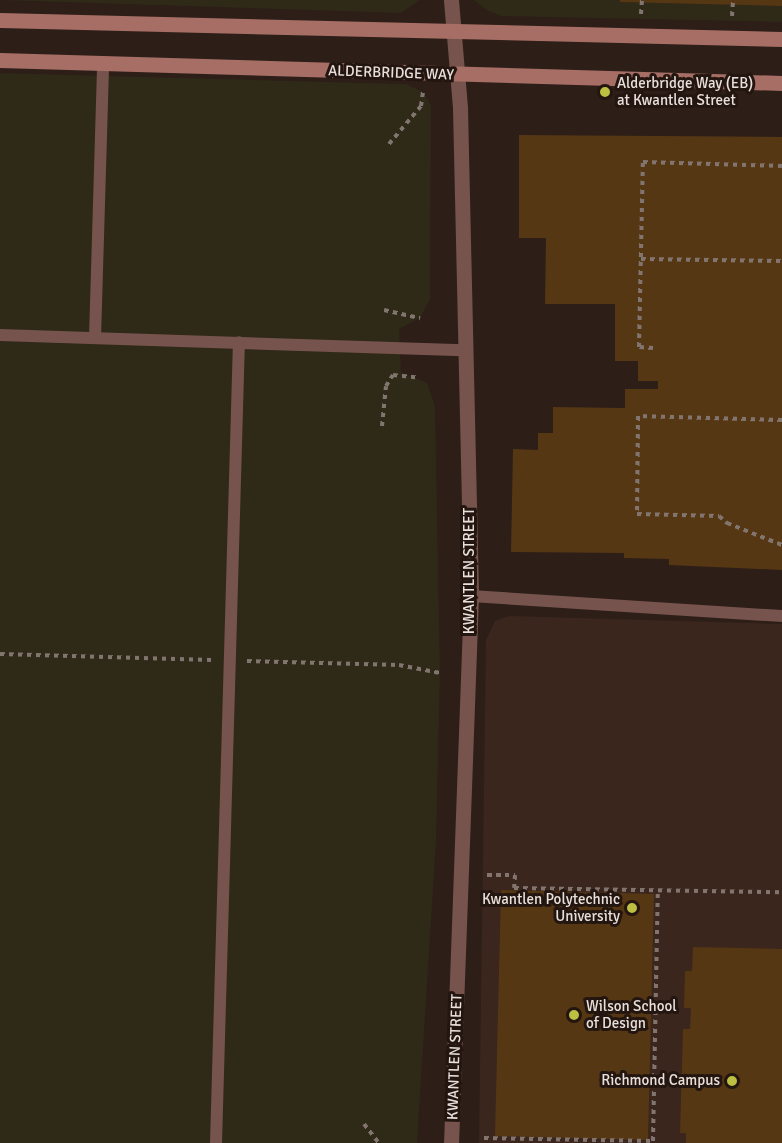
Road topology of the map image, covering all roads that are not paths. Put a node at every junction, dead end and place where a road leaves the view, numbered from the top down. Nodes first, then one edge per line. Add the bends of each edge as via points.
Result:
1 (451, 0) edge
2 (0, 20) edge
3 (451, 31) junction
4 (782, 39) edge
5 (0, 60) edge
6 (103, 62) junction
7 (456, 75) junction
8 (782, 83) edge
9 (0, 335) edge
10 (95, 338) junction
11 (239, 342) junction
12 (463, 350) junction
13 (471, 596) junction
14 (782, 616) edge
15 (216, 1143) edge
16 (451, 1143) edge

1 - 3 street, KWANTLEN STREET
2 - 3 main road
3 - 4 main road
3 - 7 street, KWANTLEN STREET
5 - 6 main road, ALDERBRIDGE WAY
6 - 7 main road, ALDERBRIDGE WAY
6 - 10 lane
7 - 8 main road, ALDERBRIDGE WAY
7 - 12 street, KWANTLEN STREET via 462,164
9 - 10 lane
10 - 11 lane
11 - 12 lane
11 - 15 lane
12 - 13 street, KWANTLEN STREET
13 - 14 lane
13 - 16 street, KWANTLEN STREET

